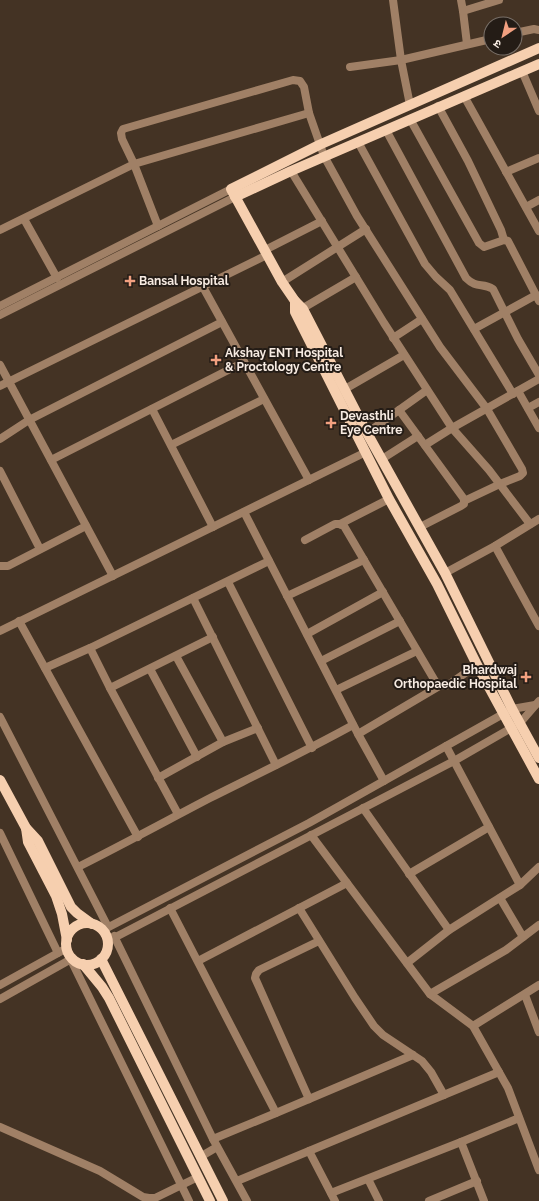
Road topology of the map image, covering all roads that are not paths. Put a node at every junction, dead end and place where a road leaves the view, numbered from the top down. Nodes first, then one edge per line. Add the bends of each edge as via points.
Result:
1 (461, 0) edge
2 (499, 0) edge
3 (394, 3) edge
4 (463, 11) junction
5 (539, 30) edge
6 (523, 31) edge
7 (483, 41) edge
8 (467, 44) junction
9 (539, 48) edge
10 (401, 60) junction
11 (539, 64) edge
12 (350, 67) dead end
13 (522, 71) junction
14 (464, 96) junction
15 (410, 105) junction
16 (438, 106) junction
17 (539, 110) edge
18 (309, 113) junction
19 (410, 119) junction
20 (386, 130) junction
21 (358, 142) junction
22 (320, 145) junction
23 (324, 156) junction
24 (539, 158) edge
25 (134, 164) junction
26 (291, 171) junction
27 (506, 172) junction
28 (233, 193) junction
29 (539, 200) edge
30 (526, 207) junction
31 (24, 219) junction
32 (322, 221) junction
33 (158, 226) junction
34 (366, 229) junction
35 (0, 230) edge
36 (539, 231) edge
37 (504, 240) junction
38 (338, 248) junction
39 (266, 253) junction
40 (356, 277) junction
41 (56, 278) junction
42 (282, 282) junction
43 (203, 287) junction
44 (538, 298) edge
45 (0, 306) edge
46 (298, 307) junction
47 (505, 312) junction
48 (0, 315) edge
49 (422, 318) junction
50 (222, 322) junction
51 (474, 329) junction
52 (393, 338) junction
53 (404, 355) junction
54 (244, 362) junction
55 (0, 365) edge
56 (539, 375) edge
57 (539, 379) edge
58 (8, 382) junction
59 (0, 386) edge
60 (345, 389) junction
61 (427, 390) junction
62 (516, 392) junction
63 (264, 399) junction
64 (539, 402) edge
65 (528, 408) junction
66 (152, 409) junction
67 (487, 409) junction
68 (399, 410) junction
69 (29, 420) junction
70 (452, 428) junction
71 (539, 428) edge
72 (367, 433) junction
73 (418, 436) junction
74 (0, 439) edge
75 (171, 445) junction
76 (425, 445) junction
77 (366, 452) junction
78 (382, 459) junction
79 (51, 460) junction
80 (0, 471) edge
81 (309, 480) junction
82 (500, 484) junction
83 (389, 499) junction
84 (464, 501) junction
85 (244, 512) junction
86 (536, 522) edge
87 (340, 524) junction
88 (86, 526) junction
89 (213, 527) junction
90 (420, 527) junction
91 (305, 540) dead end
92 (495, 546) junction
93 (40, 550) junction
94 (364, 560) junction
95 (269, 561) junction
96 (0, 566) edge
97 (445, 573) junction
98 (113, 576) junction
99 (228, 582) junction
100 (383, 592) junction
101 (287, 596) junction
102 (193, 598) junction
103 (19, 621) junction
104 (400, 621) junction
105 (538, 622) edge
106 (0, 631) edge
107 (307, 634) junction
108 (213, 638) junction
109 (90, 648) junction
110 (417, 651) junction
111 (176, 656) junction
112 (321, 661) junction
113 (477, 665) junction
114 (45, 668) junction
115 (150, 669) junction
116 (441, 685) junction
117 (110, 688) junction
118 (336, 690) junction
119 (537, 703) edge
120 (508, 712) junction
121 (0, 717) edge
122 (520, 723) junction
123 (353, 724) junction
124 (258, 728) junction
125 (511, 729) junction
126 (358, 734) junction
127 (223, 742) junction
128 (446, 746) junction
129 (312, 748) junction
130 (197, 757) junction
131 (539, 758) edge
132 (454, 761) junction
133 (276, 765) junction
134 (158, 778) junction
135 (539, 779) edge
136 (0, 780) edge
137 (384, 781) junction
138 (363, 808) junction
139 (178, 814) junction
140 (489, 827) junction
141 (26, 828) junction
142 (0, 833) edge
143 (311, 835) junction
144 (138, 837) junction
145 (78, 867) junction
146 (539, 867) edge
147 (409, 874) junction
148 (347, 883) junction
149 (520, 885) junction
150 (500, 898) junction
151 (170, 908) junction
152 (300, 908) junction
153 (92, 924) junction
154 (539, 926) edge
155 (105, 929) junction
156 (449, 930) junction
157 (524, 937) junction
158 (111, 939) junction
159 (320, 940) junction
160 (67, 945) junction
161 (58, 953) junction
162 (72, 959) junction
163 (102, 959) junction
164 (198, 961) junction
165 (407, 963) junction
166 (83, 964) junction
167 (0, 985) edge
168 (539, 985) edge
169 (430, 994) junction
170 (525, 995) junction
171 (0, 1000) edge
172 (473, 1026) junction
173 (539, 1032) edge
174 (143, 1043) junction
175 (133, 1048) junction
176 (413, 1055) junction
177 (499, 1072) junction
178 (444, 1095) junction
179 (309, 1099) junction
180 (276, 1113) junction
181 (519, 1118) junction
182 (0, 1127) edge
183 (212, 1139) junction
184 (461, 1142) junction
185 (217, 1147) junction
186 (309, 1151) junction
187 (200, 1157) junction
188 (539, 1170) edge
189 (198, 1177) junction
190 (368, 1179) junction
191 (237, 1181) junction
192 (476, 1181) junction
193 (181, 1186) junction
194 (333, 1197) edge
195 (189, 1201) edge
196 (210, 1201) edge
197 (223, 1201) edge
198 (247, 1201) edge
199 (379, 1201) edge
200 (429, 1201) edge
201 (484, 1201) edge

1 - 4 street
2 - 4 street
3 - 10 street
4 - 8 street
5 - 6 street
7 - 8 street
8 - 10 street
9 - 15 main road
10 - 12 street
10 - 15 street
11 - 13 main road
13 - 14 main road
13 - 17 street
14 - 16 main road
14 - 27 street
15 - 22 main road
16 - 19 main road
16 - 37 street via 471,168
18 - 22 street
18 - 25 street
18 - 25 street via 302,83 293,80 125,128 121,135
19 - 20 main road
19 - 37 street via 479,243 486,246
20 - 21 main road
20 - 47 street via 466,278 474,285 489,286 493,289
21 - 23 main road
21 - 51 street via 425,264 450,290
22 - 23 street
22 - 28 main road
23 - 26 main road
23 - 34 street
24 - 27 street
25 - 31 street
25 - 33 street
26 - 28 main road
26 - 32 street
27 - 30 street
28 - 33 street
28 - 39 main road
28 - 48 street
29 - 30 street
30 - 36 street
31 - 35 street
31 - 41 street
32 - 38 street
32 - 39 street
33 - 41 street
34 - 38 street
34 - 49 street
37 - 44 street via 510,244
38 - 40 street
38 - 42 street
39 - 42 main road
39 - 43 street
40 - 46 street
40 - 52 street
41 - 45 street
42 - 46 main road
43 - 50 street
43 - 58 street
44 - 47 street
46 - 60 main road
46 - 77 main road
47 - 51 street
47 - 56 street
49 - 52 street
49 - 67 street
50 - 54 street
50 - 69 street
51 - 62 street
52 - 53 street
53 - 60 street
53 - 61 street
54 - 63 street
54 - 66 street
55 - 58 street
57 - 62 street
58 - 59 street
58 - 69 street
60 - 72 main road
61 - 68 street
61 - 70 street
62 - 65 street
62 - 67 street
63 - 75 street
63 - 81 street
64 - 65 street
65 - 71 street
66 - 75 street
66 - 79 street
67 - 70 street
67 - 82 street via 523,471 520,476
68 - 72 street
68 - 73 street
69 - 74 street
69 - 79 street
70 - 76 street
70 - 82 street
72 - 78 main road
73 - 76 street
73 - 78 street
75 - 89 street
76 - 84 street
77 - 81 street
77 - 83 main road
78 - 90 main road
79 - 88 street
80 - 93 street
81 - 85 street
82 - 84 street
82 - 86 street
83 - 87 street
83 - 113 main road via 437,584
84 - 90 street via 461,506
85 - 89 street
85 - 95 street
86 - 92 street
87 - 91 street via 335,524
87 - 94 street
88 - 93 street
88 - 98 street
89 - 98 street
90 - 97 main road
92 - 97 street
92 - 105 street
93 - 96 street via 8,566
94 - 100 street
94 - 101 street
95 - 99 street
95 - 101 street
97 - 120 main road
98 - 103 street
99 - 102 street
99 - 129 street
100 - 104 street
100 - 107 street
101 - 107 street
102 - 108 street
102 - 109 street
103 - 106 street
103 - 114 street
104 - 110 street
104 - 112 street
107 - 112 street
108 - 111 street
108 - 124 street
109 - 114 street
109 - 117 street
110 - 116 street via 435,681
110 - 118 street
111 - 115 street
111 - 127 street
112 - 118 street
113 - 116 street via 448,685
113 - 120 main road
114 - 144 street
115 - 117 street
115 - 130 street
116 - 126 street
117 - 134 street
118 - 123 street
119 - 120 street
119 - 122 street
120 - 122 main road
120 - 125 main road
120 - 128 street
121 - 145 street
122 - 125 street
122 - 131 main road
123 - 126 street
123 - 129 street
124 - 127 street
124 - 133 street
125 - 132 street
125 - 135 main road
126 - 137 street
127 - 130 street
128 - 132 street
128 - 137 street
129 - 133 street
130 - 134 street
132 - 138 street
132 - 140 street
133 - 139 street
134 - 139 street
136 - 141 main road
137 - 155 street via 309,824
138 - 143 street
138 - 147 street
139 - 144 street
140 - 147 street
140 - 149 street
141 - 153 main road via 38,841 71,907
141 - 160 main road via 28,842 56,896
142 - 161 street
143 - 148 street
143 - 151 street
144 - 145 street
145 - 155 street
146 - 149 street
147 - 156 street
148 - 152 street
148 - 165 street
149 - 150 street
150 - 156 street
150 - 157 street
151 - 158 street
151 - 164 street
152 - 159 street
152 - 164 street
153 - 155 main road
153 - 160 main road via 75,927 70,932
154 - 157 street
155 - 158 main road
156 - 165 street
157 - 169 street
158 - 163 main road
158 - 183 street
159 - 176 street via 374,1026
159 - 179 street via 259,970 255,978
160 - 161 street
160 - 162 main road
161 - 167 street
162 - 166 main road
162 - 171 street
162 - 193 street
163 - 166 main road via 93,964
163 - 174 main road
164 - 180 street
165 - 169 street
166 - 175 main road via 109,998
168 - 170 street
169 - 172 street
170 - 172 street
170 - 173 street
172 - 177 street
174 - 175 main road
174 - 187 main road
175 - 189 main road
176 - 178 street via 431,1072
176 - 179 street
177 - 178 street
177 - 181 street
178 - 186 street
179 - 180 street
180 - 183 street
181 - 184 street
181 - 188 street
182 - 193 street via 100,1171 143,1197 154,1198
183 - 185 street
184 - 190 street
184 - 192 street
185 - 187 street
185 - 191 street
186 - 191 street
186 - 194 street
187 - 197 main road
189 - 193 street
189 - 196 main road
190 - 194 street
190 - 199 street
191 - 198 street
192 - 200 street
192 - 201 street
193 - 195 street

